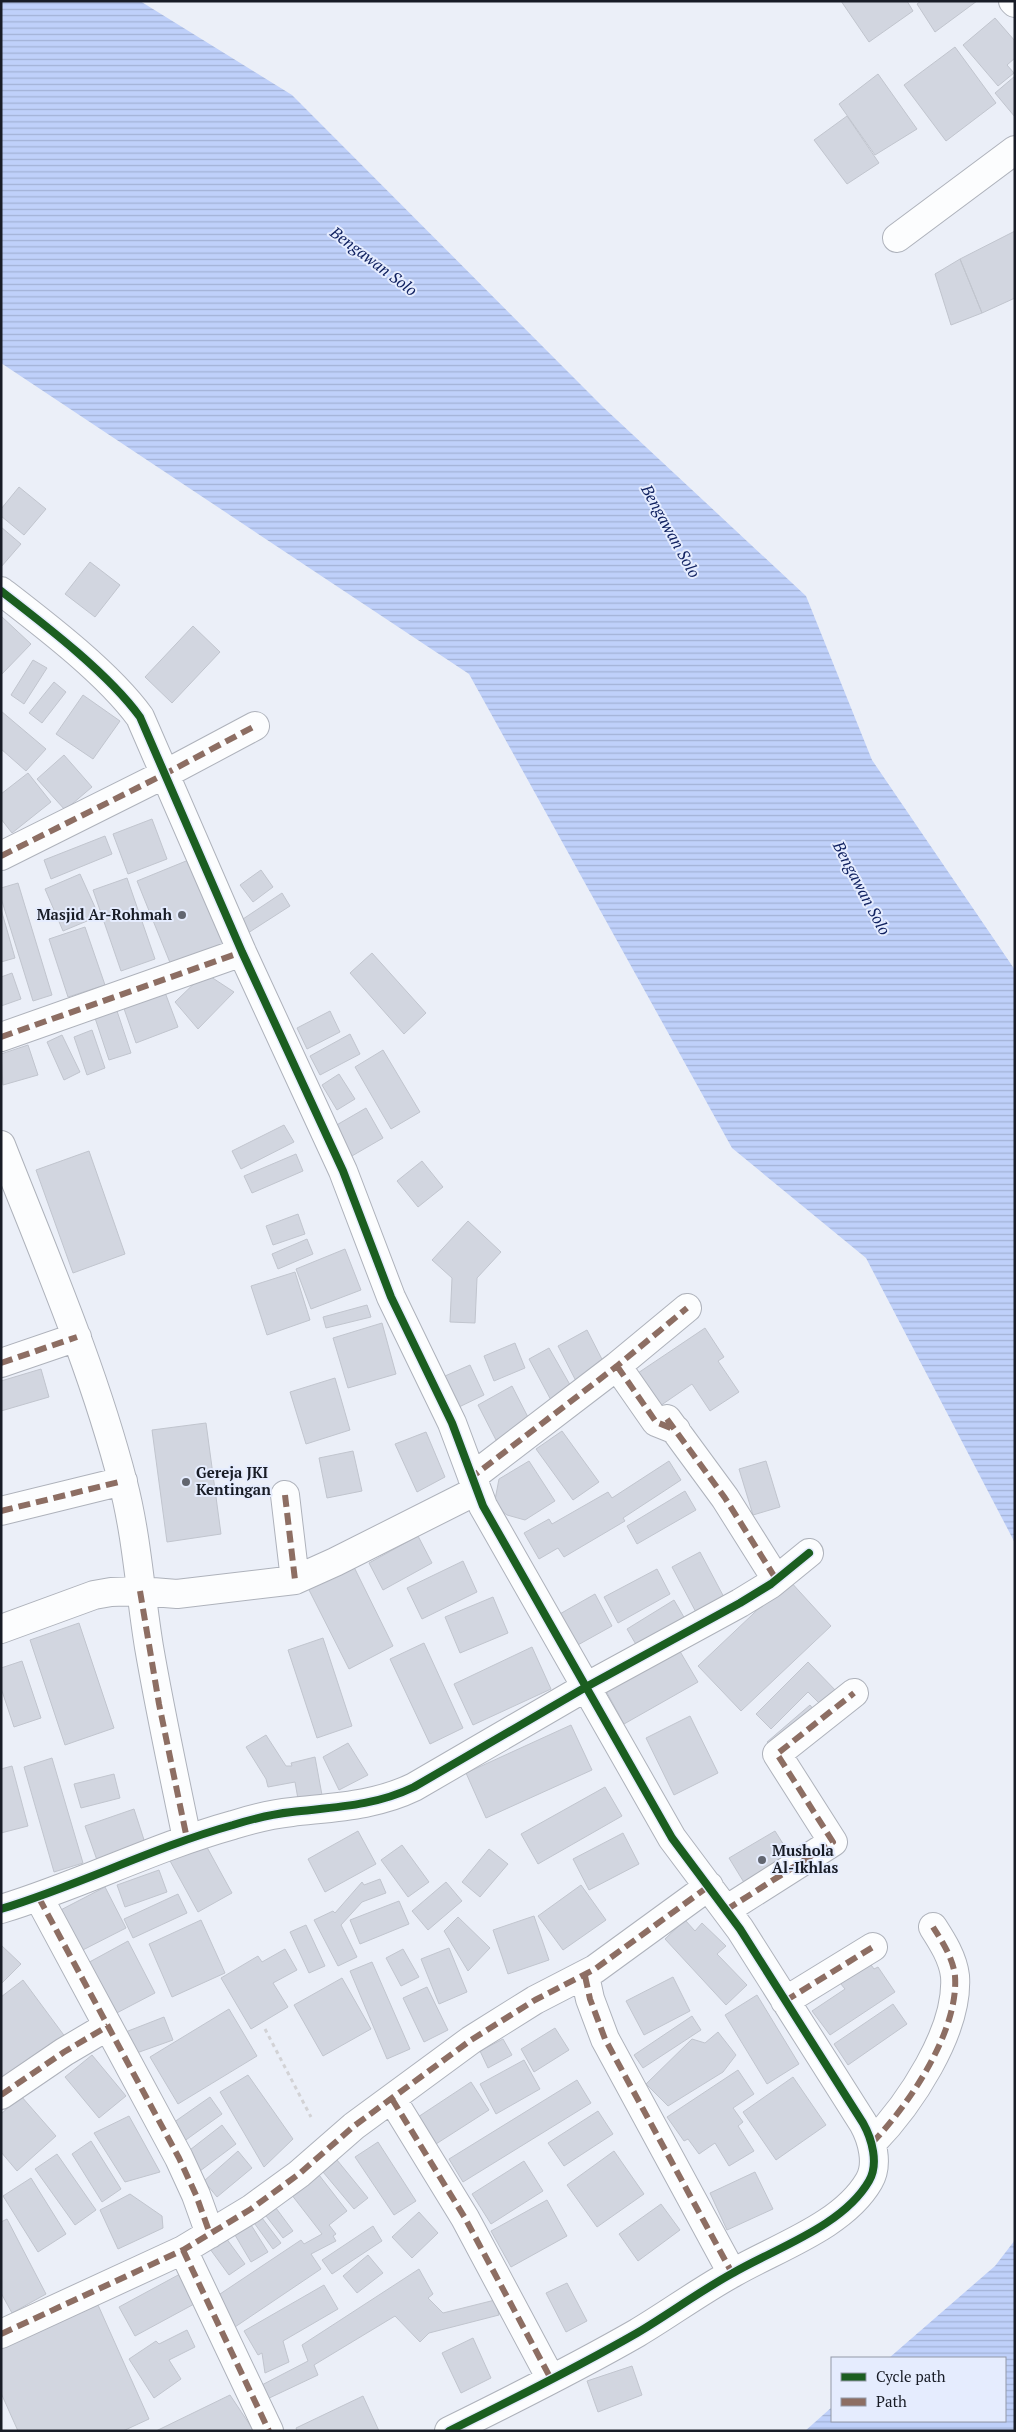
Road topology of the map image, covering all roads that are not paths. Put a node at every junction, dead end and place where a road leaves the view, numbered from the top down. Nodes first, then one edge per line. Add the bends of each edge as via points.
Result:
1 (1015, 150) edge
2 (898, 238) dead end
3 (2, 593) edge
4 (255, 726) dead end
5 (165, 774) junction
6 (1, 856) edge
7 (242, 952) junction
8 (1, 1038) edge
9 (1, 1145) edge
10 (686, 1308) dead end
11 (77, 1337) junction
12 (1, 1363) edge
13 (617, 1366) junction
14 (123, 1481) junction
15 (474, 1484) junction
16 (284, 1495) dead end
17 (1, 1511) edge
18 (809, 1553) dead end
19 (776, 1579) junction
20 (295, 1580) junction
21 (140, 1590) junction
22 (1, 1629) edge
23 (586, 1687) junction
24 (854, 1693) dead end
25 (187, 1839) junction
26 (709, 1886) junction
27 (39, 1898) junction
28 (1, 1910) edge
29 (726, 1910) junction
30 (933, 1927) dead end
31 (873, 1947) dead end
32 (585, 1976) junction
33 (786, 2001) junction
34 (108, 2026) junction
35 (1, 2095) edge
36 (392, 2098) junction
37 (872, 2143) junction
38 (210, 2234) junction
39 (183, 2250) junction
40 (732, 2273) junction
41 (1, 2334) edge
42 (551, 2379) junction
43 (269, 2431) edge
44 (449, 2431) edge

1 - 2 street
3 - 5 street via 90,664 130,703 140,717
4 - 5 street
5 - 6 street
5 - 7 street
7 - 8 street
7 - 15 street via 343,1171 391,1297 452,1424
9 - 11 street
10 - 13 street
11 - 12 street
11 - 14 street
13 - 15 street
13 - 19 street via 656,1422 671,1425 725,1498
14 - 17 street
14 - 21 street via 136,1536
15 - 20 street via 322,1569
15 - 23 street via 493,1524
16 - 20 street
18 - 19 street
19 - 23 street via 740,1603
20 - 21 street via 177,1594
21 - 22 street via 94,1595
21 - 25 street
23 - 25 street via 392,1798 329,1810 265,1817
23 - 26 street via 672,1838
24 - 29 street via 776,1754 832,1842
25 - 27 street
26 - 29 street
26 - 32 street
27 - 28 street
27 - 34 street
29 - 33 street
30 - 37 street via 949,1956 954,1974 954,1998 929,2066 908,2102
31 - 33 street
32 - 36 street via 507,2017
32 - 40 street via 590,1999 606,2039
33 - 37 street via 863,2123
34 - 35 street
34 - 38 street via 179,2158
36 - 38 street via 267,2198
36 - 42 street via 465,2218
37 - 40 street via 870,2179 845,2208 814,2229
38 - 39 street
39 - 41 street
39 - 43 street
40 - 42 street via 638,2332
42 - 44 street

